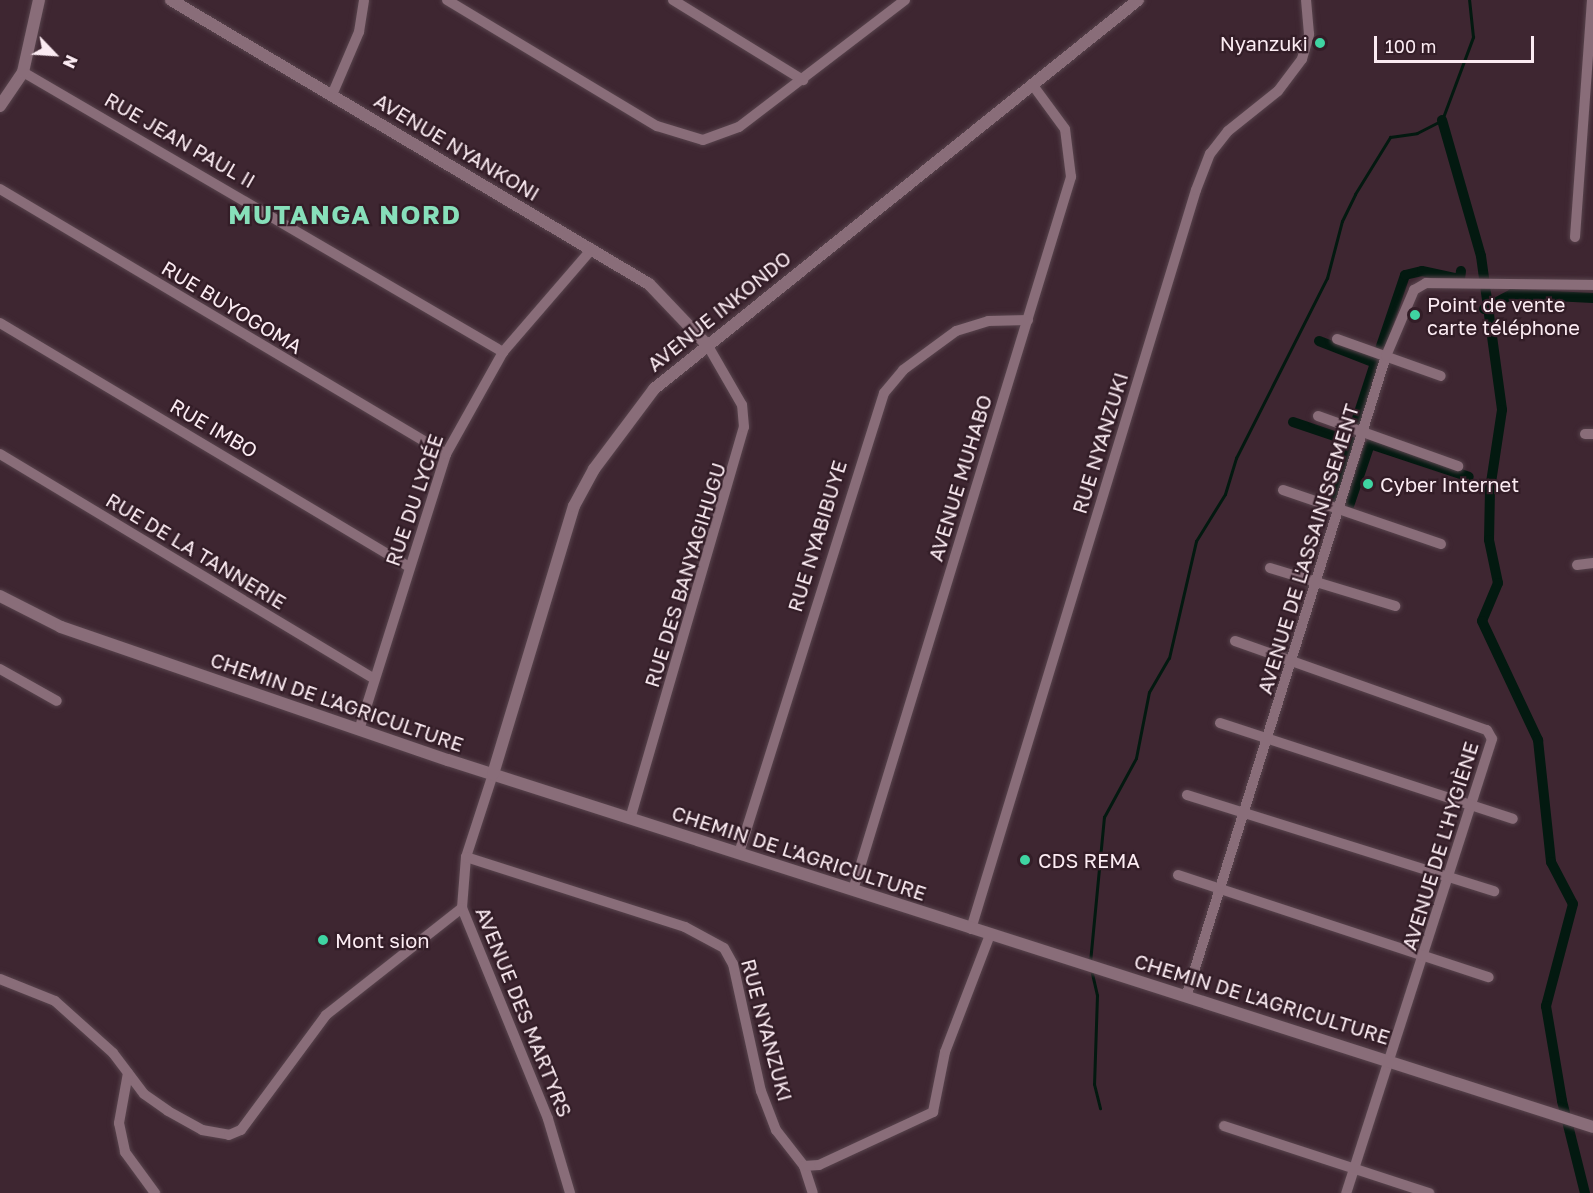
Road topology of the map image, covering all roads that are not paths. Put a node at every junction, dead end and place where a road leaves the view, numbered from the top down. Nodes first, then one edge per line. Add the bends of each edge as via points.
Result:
1 (39, 0) edge
2 (171, 0) edge
3 (364, 0) edge
4 (447, 0) edge
5 (673, 0) edge
6 (1138, 0) edge
7 (1306, 0) edge
8 (1592, 0) edge
9 (900, 1) edge
10 (23, 72) junction
11 (803, 80) junction
12 (1032, 84) junction
13 (333, 94) junction
14 (0, 106) edge
15 (1589, 106) edge
16 (0, 189) edge
17 (1575, 237) dead end
18 (592, 249) junction
19 (1593, 285) edge
20 (1028, 320) junction
21 (0, 323) edge
22 (1337, 339) dead end
23 (708, 346) junction
24 (503, 352) junction
25 (1386, 356) junction
26 (1441, 376) dead end
27 (1318, 416) dead end
28 (1363, 432) junction
29 (0, 454) edge
30 (446, 454) junction
31 (1458, 466) dead end
32 (1283, 490) dead end
33 (1338, 508) junction
34 (1441, 544) dead end
35 (1593, 563) edge
36 (1577, 565) dead end
37 (409, 567) junction
38 (1270, 568) dead end
39 (1317, 581) junction
40 (1, 599) edge
41 (1395, 606) dead end
42 (1235, 640) dead end
43 (1292, 660) junction
44 (0, 669) edge
45 (374, 678) junction
46 (57, 702) dead end
47 (1220, 723) dead end
48 (359, 730) junction
49 (1269, 738) junction
50 (494, 774) junction
51 (1187, 795) dead end
52 (1472, 802) junction
53 (1244, 813) junction
54 (630, 819) junction
55 (1513, 819) dead end
56 (739, 854) junction
57 (466, 857) junction
58 (1178, 875) dead end
59 (1449, 876) junction
60 (1220, 888) junction
61 (853, 891) junction
62 (1494, 891) dead end
63 (462, 908) junction
64 (971, 929) junction
65 (990, 935) junction
66 (1426, 954) junction
67 (1489, 977) dead end
68 (0, 979) edge
69 (1187, 994) junction
70 (1390, 1059) junction
71 (128, 1072) junction
72 (1224, 1126) dead end
73 (1593, 1127) edge
74 (804, 1166) junction
75 (1355, 1168) junction
76 (155, 1193) edge
77 (570, 1193) edge
78 (813, 1193) edge
79 (1346, 1193) edge
80 (1429, 1193) edge

1 - 10 street
2 - 13 street, AVENUE NYANKONI
3 - 13 street via 359,32
4 - 11 street via 638,115 691,139 726,135
5 - 11 street
6 - 12 street, AVENUE INKONDO
7 - 64 street, RUE NYANZUKI via 1309,34 1302,59 1278,91 1222,138 1196,190
8 - 15 street
9 - 11 street
10 - 14 street
10 - 24 street, RUE JEAN PAUL II
12 - 20 street, AVENUE MUHABO via 1065,129 1071,152 1063,208
12 - 23 street, AVENUE INKONDO
13 - 18 street, AVENUE NYANKONI
15 - 17 street
16 - 30 street, RUE BUYOGOMA
18 - 23 street, AVENUE NYANKONI via 665,298
18 - 24 street, RUE DU LYCÉE
19 - 25 street, AVENUE DE L'ASSAINISSEMENT via 1426,283 1414,290 1406,304
20 - 56 street, RUE NYABIBUYE via 988,321 956,331 903,370 884,393
20 - 61 street, AVENUE MUHABO
21 - 37 street, RUE IMBO
22 - 25 street
23 - 50 street, AVENUE INKONDO via 654,389 594,469 574,506
23 - 54 street, RUE DES BANYAGIHUGU via 742,405 742,438
24 - 30 street, RUE DU LYCÉE
25 - 26 street
25 - 28 street, AVENUE DE L'ASSAINISSEMENT
27 - 28 street
28 - 31 street
28 - 33 street, AVENUE DE L'ASSAINISSEMENT
29 - 45 street, RUE DE LA TANNERIE
30 - 37 street, RUE DU LYCÉE
32 - 33 street
33 - 34 street
33 - 39 street, AVENUE DE L'ASSAINISSEMENT
35 - 36 street
37 - 45 street, RUE DU LYCÉE
38 - 39 street
39 - 41 street
39 - 43 street, AVENUE DE L'ASSAINISSEMENT
40 - 48 street, CHEMIN DE L'AGRICULTURE via 61,627
42 - 43 street, AVENUE DE L'HYGIÈNE
43 - 49 street, AVENUE DE L'ASSAINISSEMENT
43 - 52 street, AVENUE DE L'HYGIÈNE via 1487,729 1492,739
44 - 46 street
45 - 48 street, RUE DU LYCÉE
47 - 49 street
48 - 50 street, CHEMIN DE L'AGRICULTURE
49 - 52 street
49 - 53 street, AVENUE DE L'ASSAINISSEMENT
50 - 54 street, CHEMIN DE L'AGRICULTURE
50 - 57 street, AVENUE DES MARTYRS
51 - 53 street
52 - 55 street
52 - 59 street, AVENUE DE L'HYGIÈNE
53 - 59 street
53 - 60 street, AVENUE DE L'ASSAINISSEMENT
54 - 56 street, CHEMIN DE L'AGRICULTURE
56 - 61 street, CHEMIN DE L'AGRICULTURE
57 - 63 street, AVENUE DES MARTYRS
57 - 74 street, RUE NYANZUKI via 685,927 724,948 734,964 761,1090 776,1130
58 - 60 street
59 - 62 street
59 - 66 street, AVENUE DE L'HYGIÈNE
60 - 66 street
60 - 69 street, AVENUE DE L'ASSAINISSEMENT
61 - 64 street, CHEMIN DE L'AGRICULTURE
63 - 71 street via 326,1015 241,1130 219,1135 202,1130 144,1094
63 - 77 street, AVENUE DES MARTYRS via 544,1108
64 - 65 street, CHEMIN DE L'AGRICULTURE
65 - 69 street, CHEMIN DE L'AGRICULTURE
65 - 74 street via 945,1052 933,1112 819,1165
66 - 67 street
66 - 70 street, AVENUE DE L'HYGIÈNE
68 - 71 street via 55,1001
69 - 70 street, CHEMIN DE L'AGRICULTURE
70 - 73 street, CHEMIN DE L'AGRICULTURE
70 - 75 street, AVENUE DE L'HYGIÈNE
71 - 76 street via 119,1123 123,1143
72 - 75 street
74 - 78 street, RUE NYANZUKI
75 - 79 street, AVENUE DE L'HYGIÈNE
75 - 80 street

